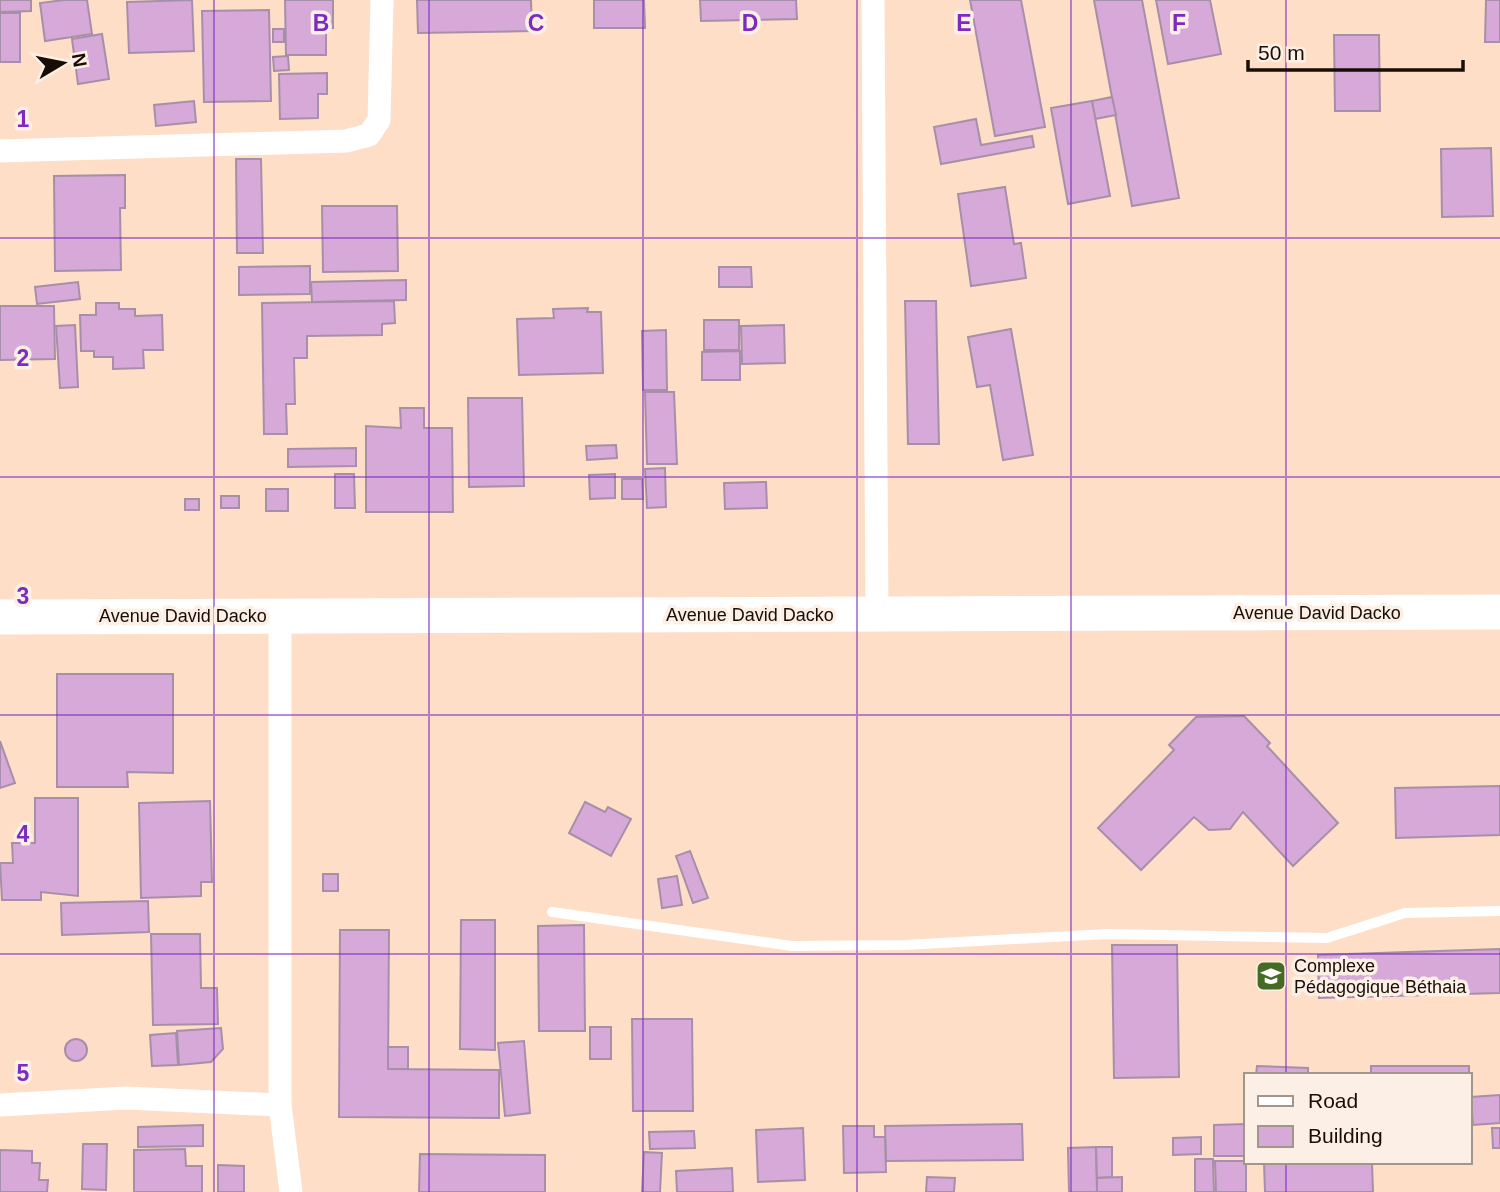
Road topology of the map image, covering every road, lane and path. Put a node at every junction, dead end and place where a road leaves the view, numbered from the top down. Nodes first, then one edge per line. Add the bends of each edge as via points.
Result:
1 (382, 0) edge
2 (873, 0) edge
3 (0, 151) edge
4 (1500, 612) edge
5 (877, 615) junction
6 (280, 616) junction
7 (0, 617) edge
8 (1500, 911) edge
9 (552, 912) dead end
10 (0, 1105) edge
11 (280, 1105) junction
12 (291, 1192) edge

1 - 3 street via 379,120 369,135 346,141
2 - 5 street
4 - 5 main road, Avenue David Dacko
5 - 6 main road, Avenue David Dacko
6 - 7 main road, Avenue David Dacko
6 - 11 street
8 - 9 lane via 1405,913 1327,938 1107,934 817,946
10 - 11 street via 126,1098
11 - 12 street

